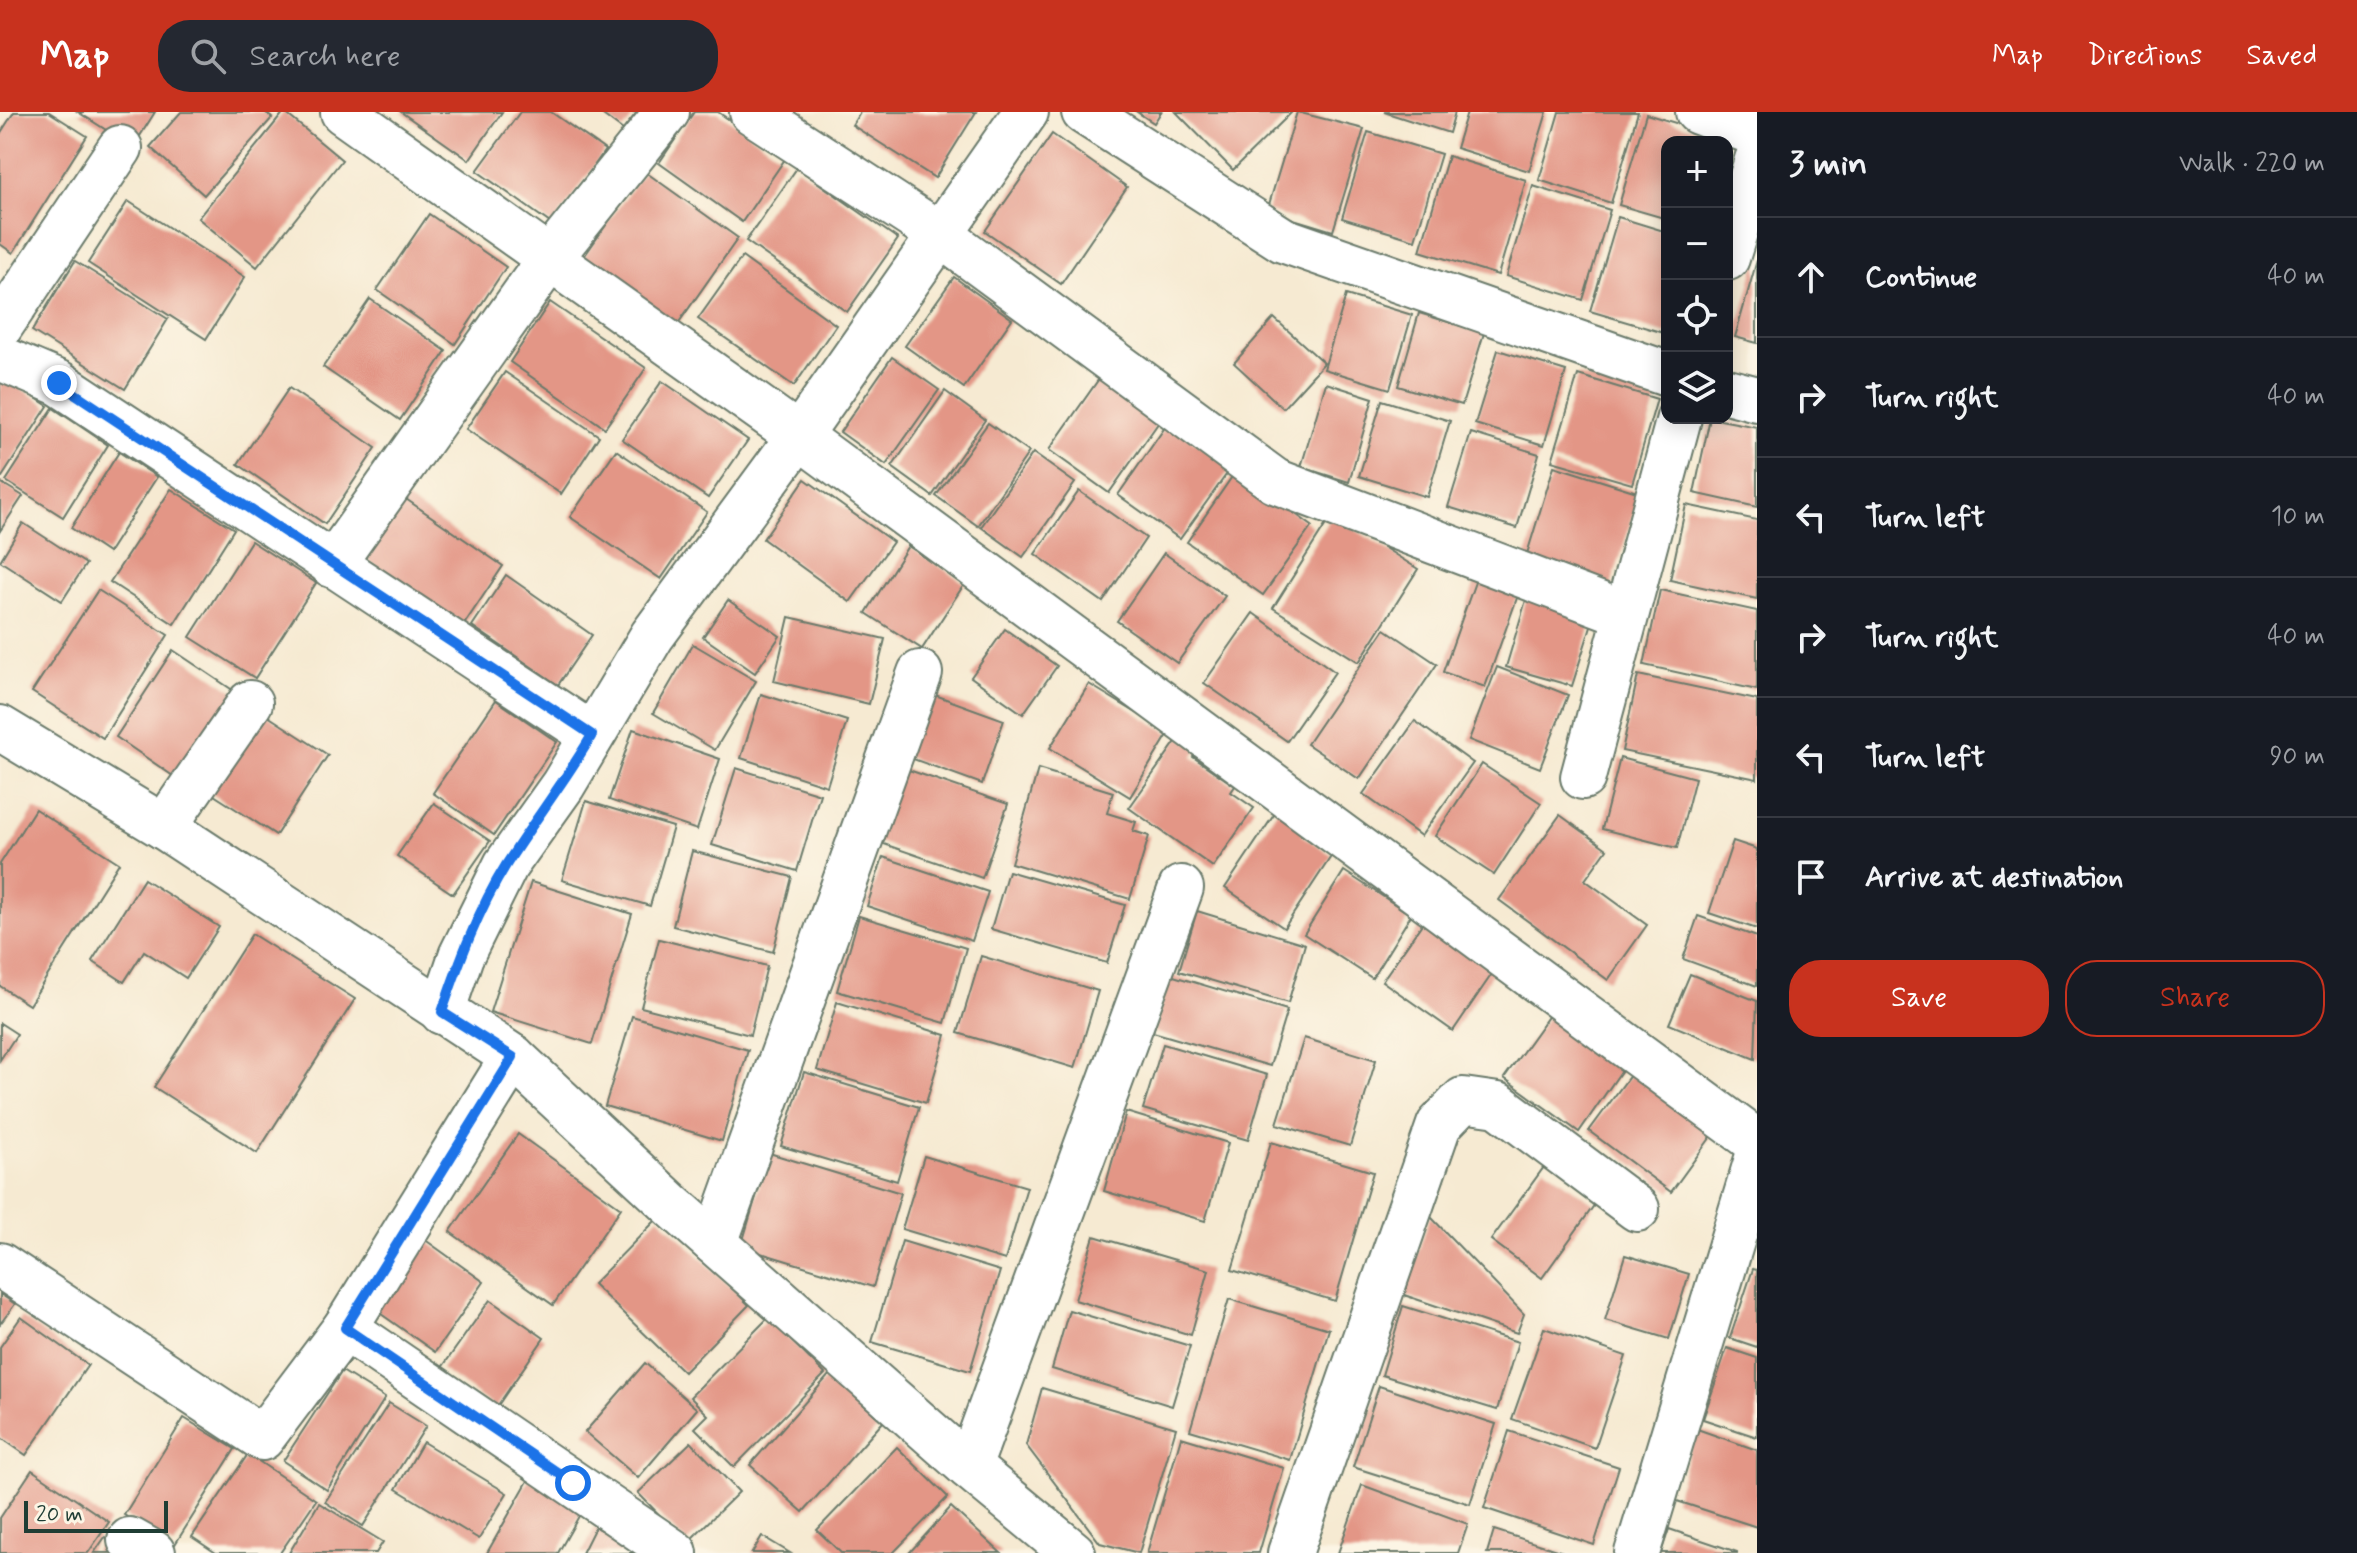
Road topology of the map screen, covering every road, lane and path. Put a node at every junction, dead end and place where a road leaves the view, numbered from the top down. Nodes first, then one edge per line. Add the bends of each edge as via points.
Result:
1 (343, 112) edge
2 (667, 112) edge
3 (752, 112) edge
4 (1026, 112) edge
5 (1084, 112) edge
6 (1698, 112) edge
7 (1757, 134) edge
8 (120, 148) dead end
9 (1757, 160) edge
10 (938, 233) junction
11 (1733, 238) edge
12 (550, 258) junction
13 (0, 327) edge
14 (0, 358) edge
15 (1661, 372) edge
16 (1733, 393) edge
17 (1757, 399) edge
18 (1677, 424) edge
19 (799, 436) junction
20 (332, 565) junction
21 (1625, 614) junction
22 (920, 673) dead end
23 (250, 703) dead end
24 (0, 728) edge
25 (592, 735) junction
26 (1583, 777) dead end
27 (164, 827) junction
28 (1181, 888) dead end
29 (442, 1012) junction
30 (513, 1057) junction
31 (1757, 1142) edge
32 (1757, 1159) edge
33 (1637, 1209) dead end
34 (715, 1243) junction
35 (0, 1265) edge
36 (345, 1328) junction
37 (969, 1467) junction
38 (675, 1553) edge
39 (1073, 1553) edge
40 (1290, 1553) edge
41 (1637, 1553) edge

1 - 12 street
2 - 12 street
3 - 10 street
4 - 10 street
5 - 15 street via 1283,240
6 - 7 street
8 - 13 street
9 - 11 street
10 - 19 street
10 - 21 street via 1275,481
12 - 19 street
12 - 20 street
14 - 20 street via 59,383
16 - 17 street
18 - 21 street
19 - 25 street via 652,636
19 - 31 street
20 - 25 street
21 - 26 street
22 - 34 street
23 - 27 street
24 - 27 street
25 - 29 street via 506,865 461,956
27 - 29 street
28 - 37 street
29 - 30 street
30 - 34 street
30 - 36 street
32 - 41 street
33 - 40 street via 1498,1105 1463,1100 1439,1125
34 - 37 street
35 - 36 street via 262,1438
36 - 38 street
37 - 39 street

